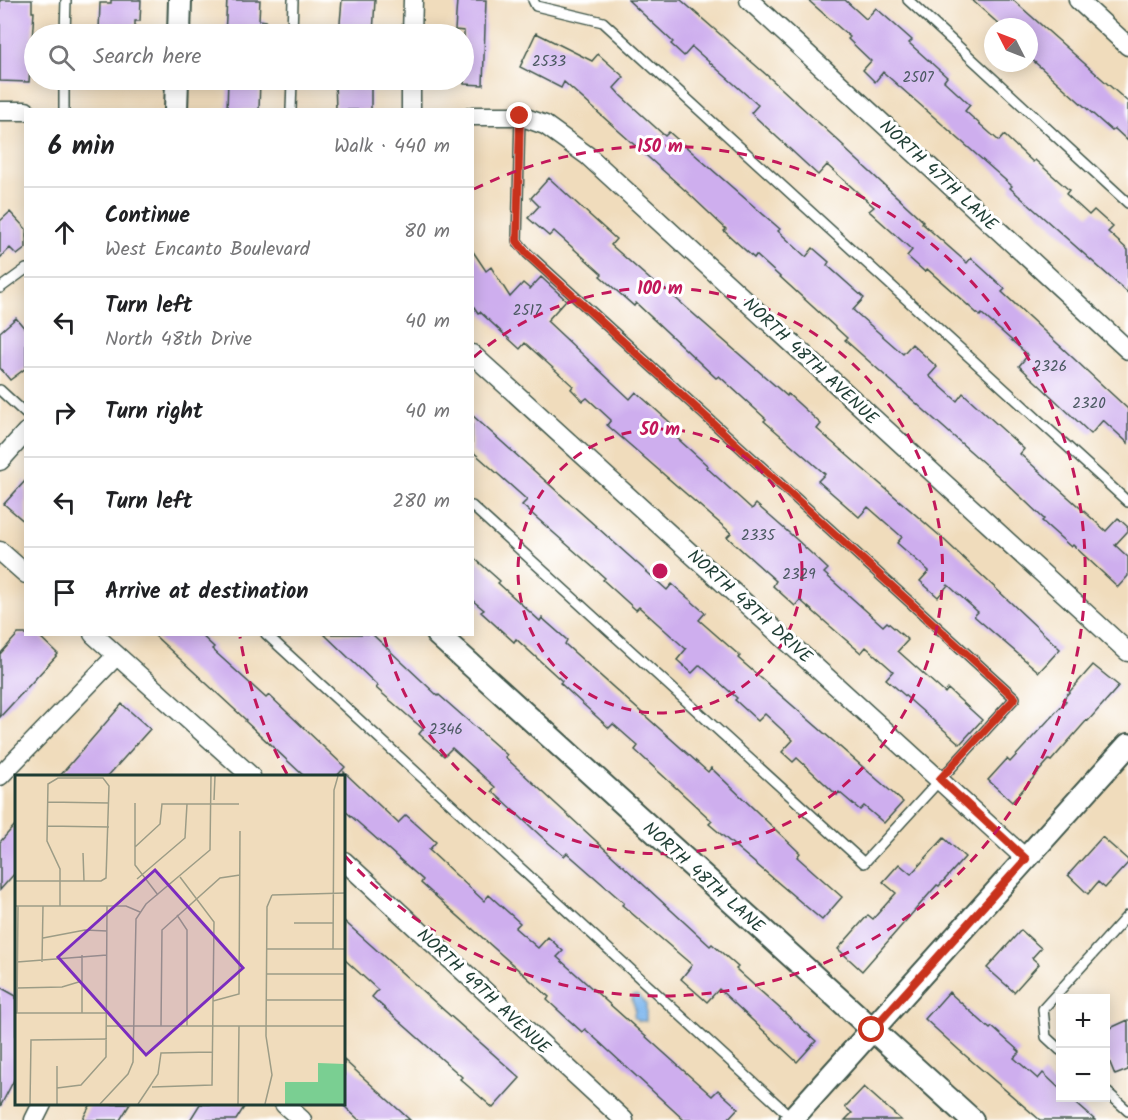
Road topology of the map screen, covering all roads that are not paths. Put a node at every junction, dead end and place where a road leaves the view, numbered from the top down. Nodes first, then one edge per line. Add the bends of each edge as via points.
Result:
1 (66, 0) edge
2 (180, 0) edge
3 (292, 0) edge
4 (412, 0) edge
5 (533, 0) edge
6 (749, 0) edge
7 (908, 0) edge
8 (1078, 0) edge
9 (65, 24) edge
10 (179, 24) edge
11 (292, 24) edge
12 (412, 24) edge
13 (1128, 46) edge
14 (64, 90) edge
15 (177, 90) edge
16 (292, 90) edge
17 (411, 90) edge
18 (64, 108) edge
19 (176, 108) edge
20 (291, 108) edge
21 (411, 108) edge
22 (0, 111) edge
23 (24, 111) edge
24 (474, 116) edge
25 (520, 116) junction
26 (1128, 203) edge
27 (24, 270) edge
28 (0, 288) edge
29 (1128, 350) edge
30 (474, 356) edge
31 (0, 390) edge
32 (24, 412) edge
33 (24, 434) edge
34 (0, 461) edge
35 (1128, 502) edge
36 (474, 508) edge
37 (0, 551) edge
38 (24, 572) edge
39 (95, 636) edge
40 (268, 636) edge
41 (439, 636) edge
42 (1128, 652) edge
43 (116, 656) junction
44 (1128, 745) edge
45 (249, 775) edge
46 (0, 776) edge
47 (940, 779) junction
48 (1026, 859) junction
49 (345, 862) edge
50 (1128, 915) edge
51 (872, 1030) junction
52 (1058, 1048) edge
53 (1110, 1095) edge
54 (42, 1105) edge
55 (284, 1110) edge
56 (1128, 1112) edge
57 (792, 1119) edge
58 (34, 1120) edge
59 (302, 1120) edge
60 (624, 1120) edge
61 (972, 1120) edge

1 - 9 lane
2 - 10 street
3 - 11 lane
4 - 12 street
5 - 35 lane via 536,6 603,22
6 - 29 street, NORTH 47TH LANE
7 - 26 lane
8 - 13 street
14 - 18 lane
15 - 19 street
16 - 20 lane
17 - 21 street
22 - 23 street
24 - 25 street, NORTH 48TH AVENUE
25 - 42 street, NORTH 48TH AVENUE via 544,125 588,156
25 - 47 lane via 517,241 526,253 1015,698
27 - 28 lane
30 - 47 street, NORTH 48TH DRIVE
31 - 32 lane
33 - 34 street
36 - 47 lane via 864,863
37 - 38 street
39 - 43 street
40 - 57 lane
41 - 51 street, NORTH 48TH LANE
43 - 45 street
43 - 46 street
44 - 48 street
47 - 48 street, NORTH 48TH DRIVE
48 - 51 street
49 - 60 street, NORTH 49TH AVENUE
50 - 52 lane via 1043,1009 1046,1037
51 - 57 street
51 - 61 street, NORTH 48TH LANE
53 - 56 lane
54 - 58 street
55 - 59 street

